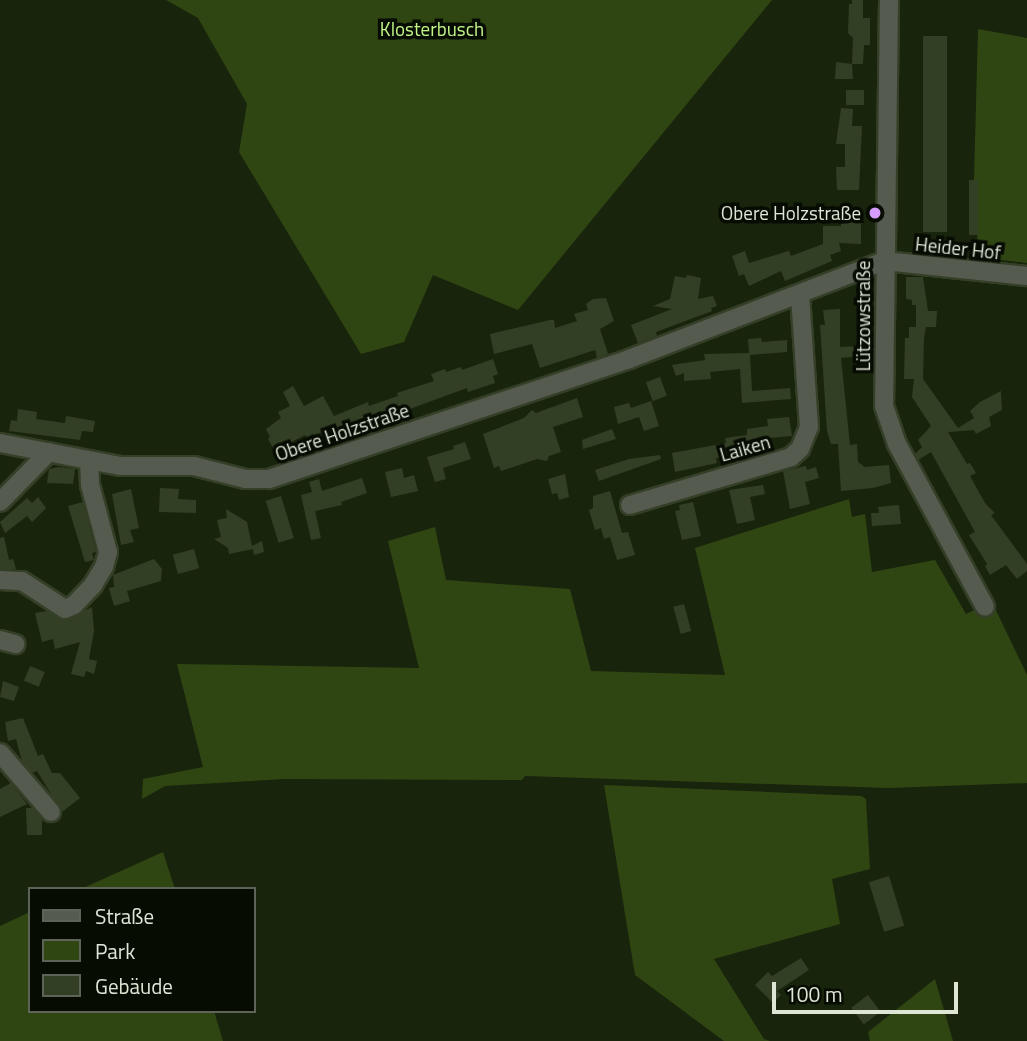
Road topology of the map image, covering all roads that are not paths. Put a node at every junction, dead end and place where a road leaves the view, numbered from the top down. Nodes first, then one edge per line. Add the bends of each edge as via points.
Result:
1 (889, 0) edge
2 (884, 261) junction
3 (1027, 276) edge
4 (800, 295) junction
5 (0, 443) edge
6 (49, 452) junction
7 (89, 461) junction
8 (0, 502) edge
9 (629, 505) dead end
10 (0, 580) edge
11 (985, 607) dead end
12 (0, 752) edge
13 (51, 812) dead end

1 - 2 street, Lützowstraße
2 - 3 street, Heider Hof
2 - 4 street, Obere Holzstraße
2 - 11 street, Lützowstraße via 884,406 897,444
4 - 7 street, Obere Holzstraße via 629,359 269,479 245,479 194,466
4 - 9 street, Laiken via 809,426 800,449 790,457
5 - 6 street, Obere Holzstraße
6 - 7 street, Obere Holzstraße
6 - 8 street
7 - 10 street via 90,485 108,552 93,586 78,603 65,608 22,581
12 - 13 street

